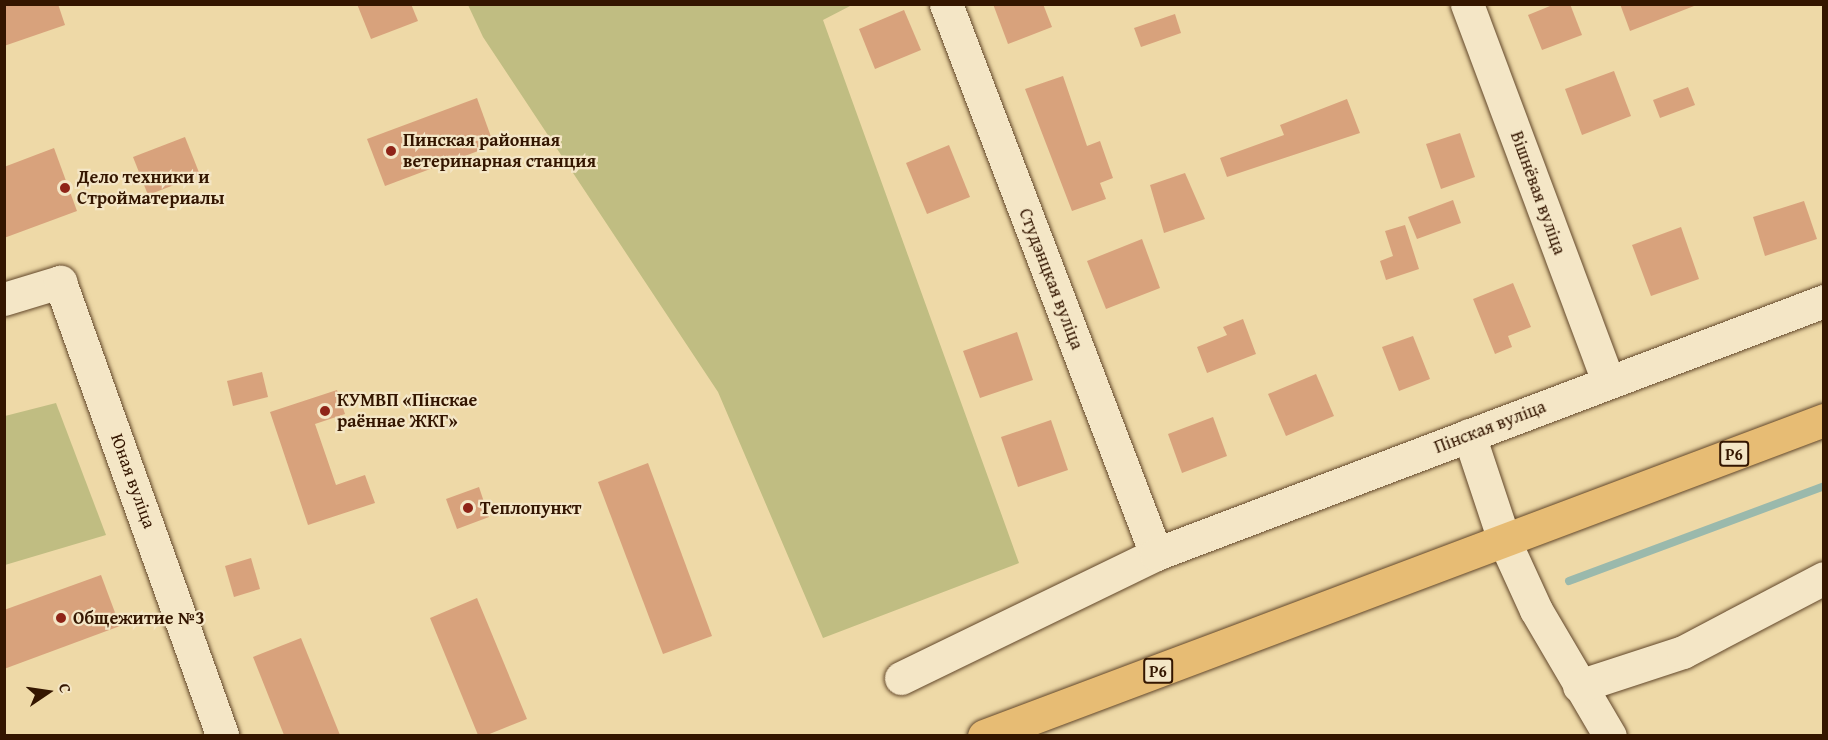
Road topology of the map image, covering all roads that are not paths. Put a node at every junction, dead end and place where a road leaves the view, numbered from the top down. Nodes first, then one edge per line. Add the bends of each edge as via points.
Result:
1 (946, 4) edge
2 (1467, 4) edge
3 (4, 299) edge
4 (1824, 301) edge
5 (1608, 382) junction
6 (1824, 420) edge
7 (1469, 435) junction
8 (1504, 540) junction
9 (1156, 554) junction
10 (1824, 578) edge
11 (901, 678) dead end
12 (1579, 686) junction
13 (223, 735) edge
14 (984, 735) edge
15 (1610, 735) edge

1 - 9 street, Студэнцкая вуліца
2 - 5 street, Вішнёвая вуліца
3 - 13 street, Юная вуліца via 60,282
4 - 5 street, Пінская вуліца
5 - 7 street, Пінская вуліца
6 - 8 main road, Р6
7 - 8 street
7 - 9 street, Пінская вуліца
8 - 12 street
8 - 14 main road, Р6
9 - 11 street, Пінская вуліца
10 - 12 street via 1683,652
12 - 15 street

